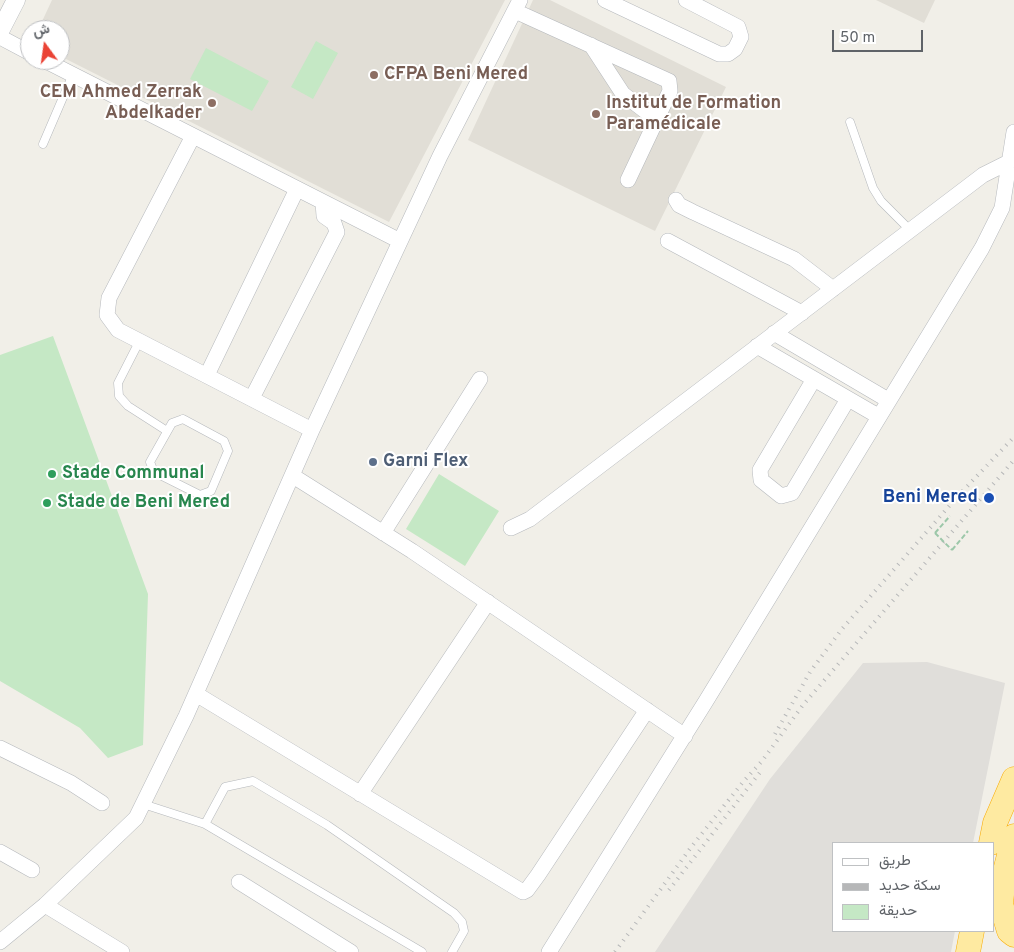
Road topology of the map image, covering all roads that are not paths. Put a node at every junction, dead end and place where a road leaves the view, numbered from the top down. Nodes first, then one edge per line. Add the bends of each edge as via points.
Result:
1 (16, 0) edge
2 (605, 0) edge
3 (686, 0) edge
4 (517, 5) edge
5 (0, 31) edge
6 (0, 37) edge
7 (591, 45) junction
8 (20, 48) edge
9 (65, 70) edge
10 (73, 74) junction
11 (657, 120) junction
12 (850, 122) dead end
13 (1014, 132) edge
14 (192, 136) junction
15 (44, 144) dead end
16 (1009, 162) junction
17 (628, 180) dead end
18 (297, 189) junction
19 (676, 200) dead end
20 (323, 202) junction
21 (910, 230) junction
22 (668, 241) dead end
23 (400, 242) junction
24 (833, 289) junction
25 (802, 313) junction
26 (774, 334) junction
27 (140, 340) junction
28 (757, 346) junction
29 (206, 375) junction
30 (480, 379) dead end
31 (814, 379) junction
32 (252, 398) junction
33 (848, 399) junction
34 (888, 400) junction
35 (878, 416) junction
36 (312, 430) junction
37 (167, 431) junction
38 (292, 476) junction
39 (511, 528) dead end
40 (383, 533) junction
41 (488, 602) junction
42 (196, 694) junction
43 (647, 710) junction
44 (685, 736) junction
45 (0, 748) edge
46 (1014, 779) edge
47 (360, 794) junction
48 (102, 803) dead end
49 (144, 804) junction
50 (205, 824) junction
51 (1014, 836) edge
52 (991, 842) edge
53 (0, 852) edge
54 (32, 870) dead end
55 (239, 882) dead end
56 (45, 905) junction
57 (972, 932) edge
58 (1014, 934) edge
59 (0, 942) edge
60 (122, 952) edge
61 (351, 952) edge
62 (422, 952) edge
63 (452, 952) edge
64 (549, 952) edge
65 (968, 952) edge

1 - 5 street
2 - 3 street via 719,54 728,54 735,49 741,34 736,25
4 - 7 street
4 - 23 street
6 - 8 street
7 - 11 street via 622,94
7 - 11 street via 669,81 670,91
9 - 10 street
10 - 14 street
10 - 15 lane
11 - 17 street
12 - 21 lane via 873,188
13 - 16 street
14 - 18 street
14 - 27 street via 109,298 107,316 118,330
16 - 21 street via 983,175
16 - 34 street via 1002,208 982,248
18 - 20 street
18 - 29 street
19 - 24 street via 693,212 794,259
20 - 23 street
20 - 32 street via 324,216 334,223 337,232
21 - 24 street
22 - 25 street
23 - 36 street
24 - 25 street
25 - 26 street
26 - 28 street
26 - 34 street
27 - 29 street
27 - 37 lane via 118,384 119,396 128,406
28 - 31 street
28 - 39 street via 530,519
29 - 32 street
30 - 40 street
31 - 33 street
31 - 33 street via 760,470 761,480 781,496 792,494
32 - 36 street
33 - 35 street
34 - 35 street
35 - 44 street
36 - 38 street
37 - 37 lane via 172,423 183,419 224,441 228,451 212,491 200,495 154,472 150,462
38 - 40 street
38 - 42 street
40 - 41 street
41 - 43 street
41 - 47 street
42 - 47 street
42 - 49 street
43 - 44 street
43 - 47 street via 538,875 523,892
44 - 64 street
45 - 48 street via 71,783
46 - 52 highway via 995,823
49 - 50 lane
49 - 56 street via 136,818
50 - 62 lane
50 - 63 lane via 224,787 253,781 327,825 454,913 462,922 464,931
51 - 58 highway via 1001,904
53 - 54 street
55 - 61 street
56 - 59 street
56 - 60 street
57 - 65 highway

